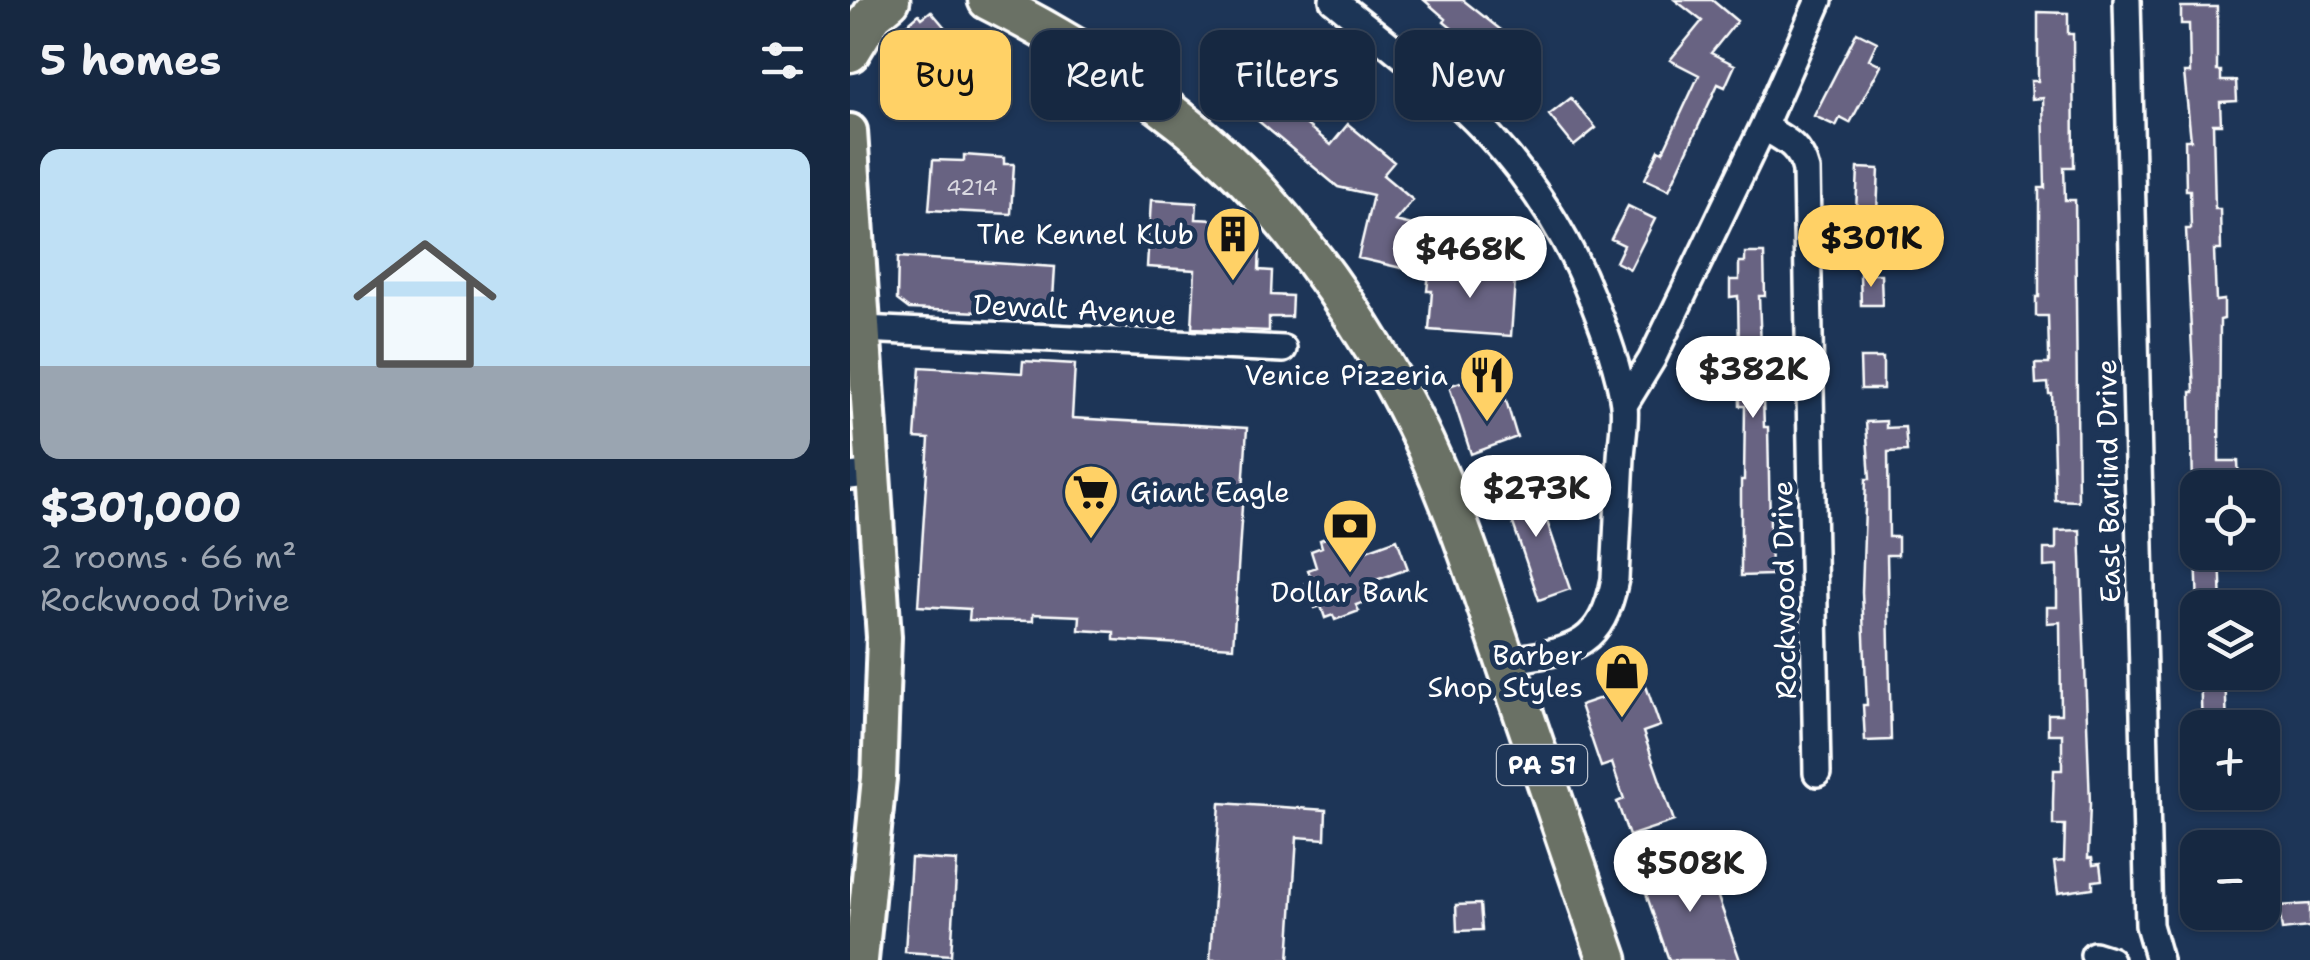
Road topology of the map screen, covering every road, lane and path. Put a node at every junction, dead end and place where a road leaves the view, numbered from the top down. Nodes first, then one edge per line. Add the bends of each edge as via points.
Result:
1 (890, 0) edge
2 (988, 0) edge
3 (1333, 0) edge
4 (2127, 0) edge
5 (1807, 5) edge
6 (850, 52) edge
7 (1763, 127) junction
8 (850, 131) edge
9 (850, 156) edge
10 (864, 329) junction
11 (1283, 348) dead end
12 (1624, 406) junction
13 (863, 474) edge
14 (1506, 661) junction
15 (1818, 773) dead end
16 (858, 943) edge
17 (1608, 960) edge
18 (2159, 960) edge

1 - 6 highway
2 - 14 highway, PA 51 via 1060,36 1136,86 1272,207 1334,286 1379,356 1448,499
3 - 12 street via 1435,81 1526,176 1583,275
4 - 18 street, East Barlind Drive via 2149,926
5 - 7 street
7 - 12 street
7 - 15 street, Rockwood Drive via 1792,144 1806,170
8 - 9 main road
9 - 10 main road
10 - 11 street, Dewalt Avenue
10 - 13 main road
12 - 14 street via 1609,607 1594,632 1568,650
13 - 16 main road via 884,637 879,778
14 - 17 highway, PA 51

